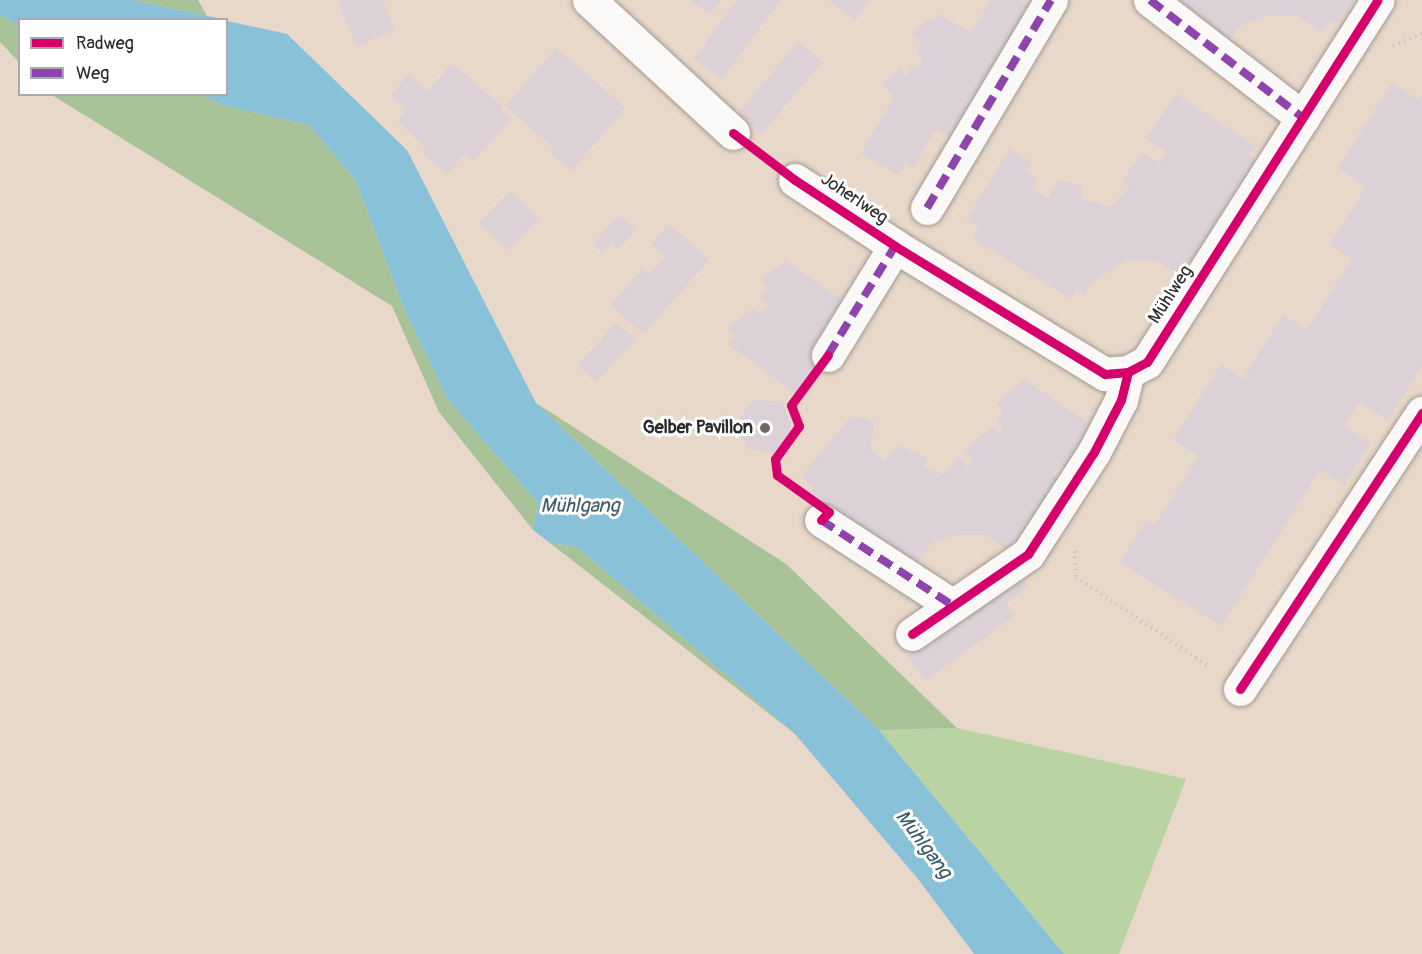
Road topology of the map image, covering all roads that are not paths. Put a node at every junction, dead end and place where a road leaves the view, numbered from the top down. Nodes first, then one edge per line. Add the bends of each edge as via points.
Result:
1 (589, 0) edge
2 (1051, 0) edge
3 (1150, 0) edge
4 (1378, 0) edge
5 (1304, 118) junction
6 (734, 133) dead end
7 (795, 180) dead end
8 (927, 208) dead end
9 (895, 246) junction
10 (828, 355) dead end
11 (1128, 372) junction
12 (1422, 412) edge
13 (821, 520) dead end
14 (952, 605) junction
15 (912, 634) dead end
16 (1240, 689) road end

1 - 6 street
2 - 8 street
3 - 5 street
4 - 5 street, Mühlweg
5 - 11 street, Mühlweg via 1147,362
7 - 9 street, Joherlweg
9 - 10 street
9 - 11 street via 1106,374
11 - 14 street via 1121,400 1094,452 1028,554
12 - 16 street
13 - 14 street
14 - 15 street

